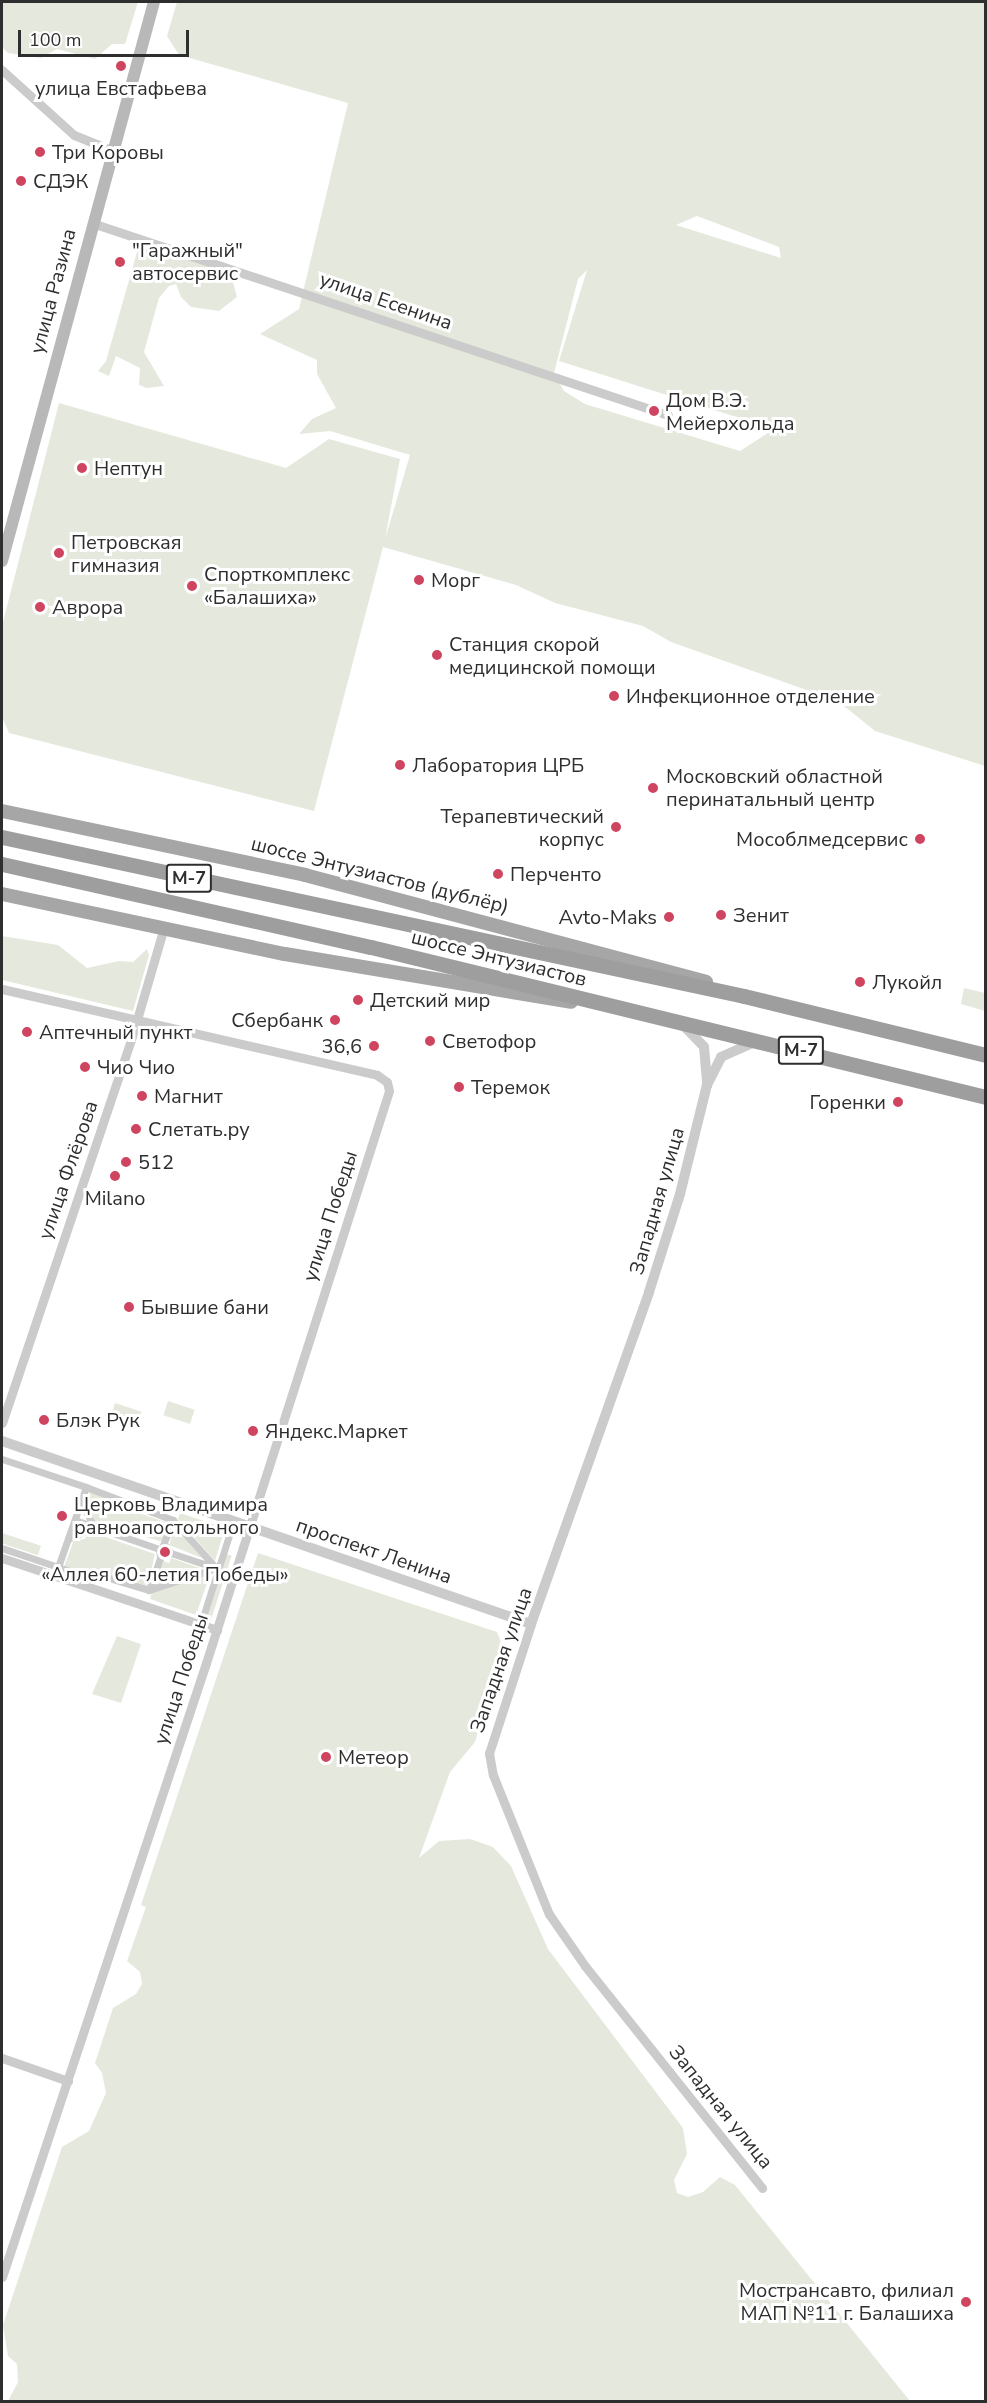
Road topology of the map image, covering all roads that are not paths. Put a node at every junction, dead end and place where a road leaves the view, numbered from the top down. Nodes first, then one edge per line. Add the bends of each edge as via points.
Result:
1 (154, 2) edge
2 (2, 70) edge
3 (111, 150) junction
4 (92, 223) junction
5 (668, 415) dead end
6 (2, 561) edge
7 (2, 811) edge
8 (2, 837) edge
9 (2, 864) edge
10 (2, 894) edge
11 (164, 927) junction
12 (2, 989) edge
13 (744, 996) junction
14 (615, 1009) junction
15 (137, 1020) junction
16 (679, 1023) junction
17 (758, 1041) junction
18 (986, 1055) edge
19 (707, 1085) junction
20 (986, 1097) edge
21 (2, 1423) edge
22 (2, 1441) edge
23 (2, 1459) edge
24 (86, 1487) junction
25 (81, 1502) junction
26 (75, 1520) junction
27 (173, 1521) junction
28 (94, 1527) junction
29 (247, 1527) junction
30 (231, 1529) dead end
31 (68, 1539) junction
32 (162, 1547) junction
33 (2, 1548) edge
34 (171, 1553) junction
35 (2, 1558) edge
36 (160, 1558) junction
37 (58, 1567) junction
38 (217, 1568) junction
39 (149, 1590) junction
40 (202, 1620) dead end
41 (531, 1624) junction
42 (217, 1630) junction
43 (2, 2058) edge
44 (68, 2081) junction
45 (762, 2188) dead end
46 (2, 2277) edge

1 - 3 main road, улица Разина
2 - 3 street via 74,135
3 - 4 main road, улица Разина
4 - 5 street, улица Есенина
4 - 6 main road, улица Разина
7 - 13 main road, шоссе Энтузиастов (дублёр) via 391,896 647,964
8 - 13 highway, шоссе Энтузиастов / М-7
9 - 14 highway, шоссе Энтузиастов / М-7 via 371,947
10 - 11 main road
11 - 14 main road via 375,971
11 - 15 street, улица Флёрова
12 - 15 street
13 - 18 highway, шоссе Энтузиастов / М-7
14 - 16 highway, шоссе Энтузиастов / М-7
15 - 21 street, улица Флёрова
15 - 29 street, улица Победы via 377,1075 387,1082 389,1091
16 - 17 highway, шоссе Энтузиастов / М-7
16 - 19 street, Западная улица via 692,1031 704,1047
17 - 19 street, Западная улица via 721,1057
17 - 20 highway, шоссе Энтузиастов / М-7
19 - 41 street, Западная улица via 680,1194 649,1292
22 - 29 street, проспект Ленина
23 - 24 street
24 - 25 street
24 - 27 street
25 - 26 street
25 - 28 street
26 - 28 street
26 - 31 street
27 - 32 street
27 - 38 street
28 - 31 street
28 - 32 street
29 - 41 street, проспект Ленина
29 - 42 street, улица Победы
30 - 38 street
31 - 37 street
32 - 34 street
32 - 36 street
33 - 37 street
34 - 36 street via 168,1558
34 - 38 street
35 - 42 street
36 - 39 street
37 - 39 street
38 - 39 street
38 - 40 street
41 - 45 street, Западная улица via 489,1753 493,1775 549,1914 585,1966
42 - 44 street, улица Победы
43 - 44 street
44 - 46 street, улица Победы

